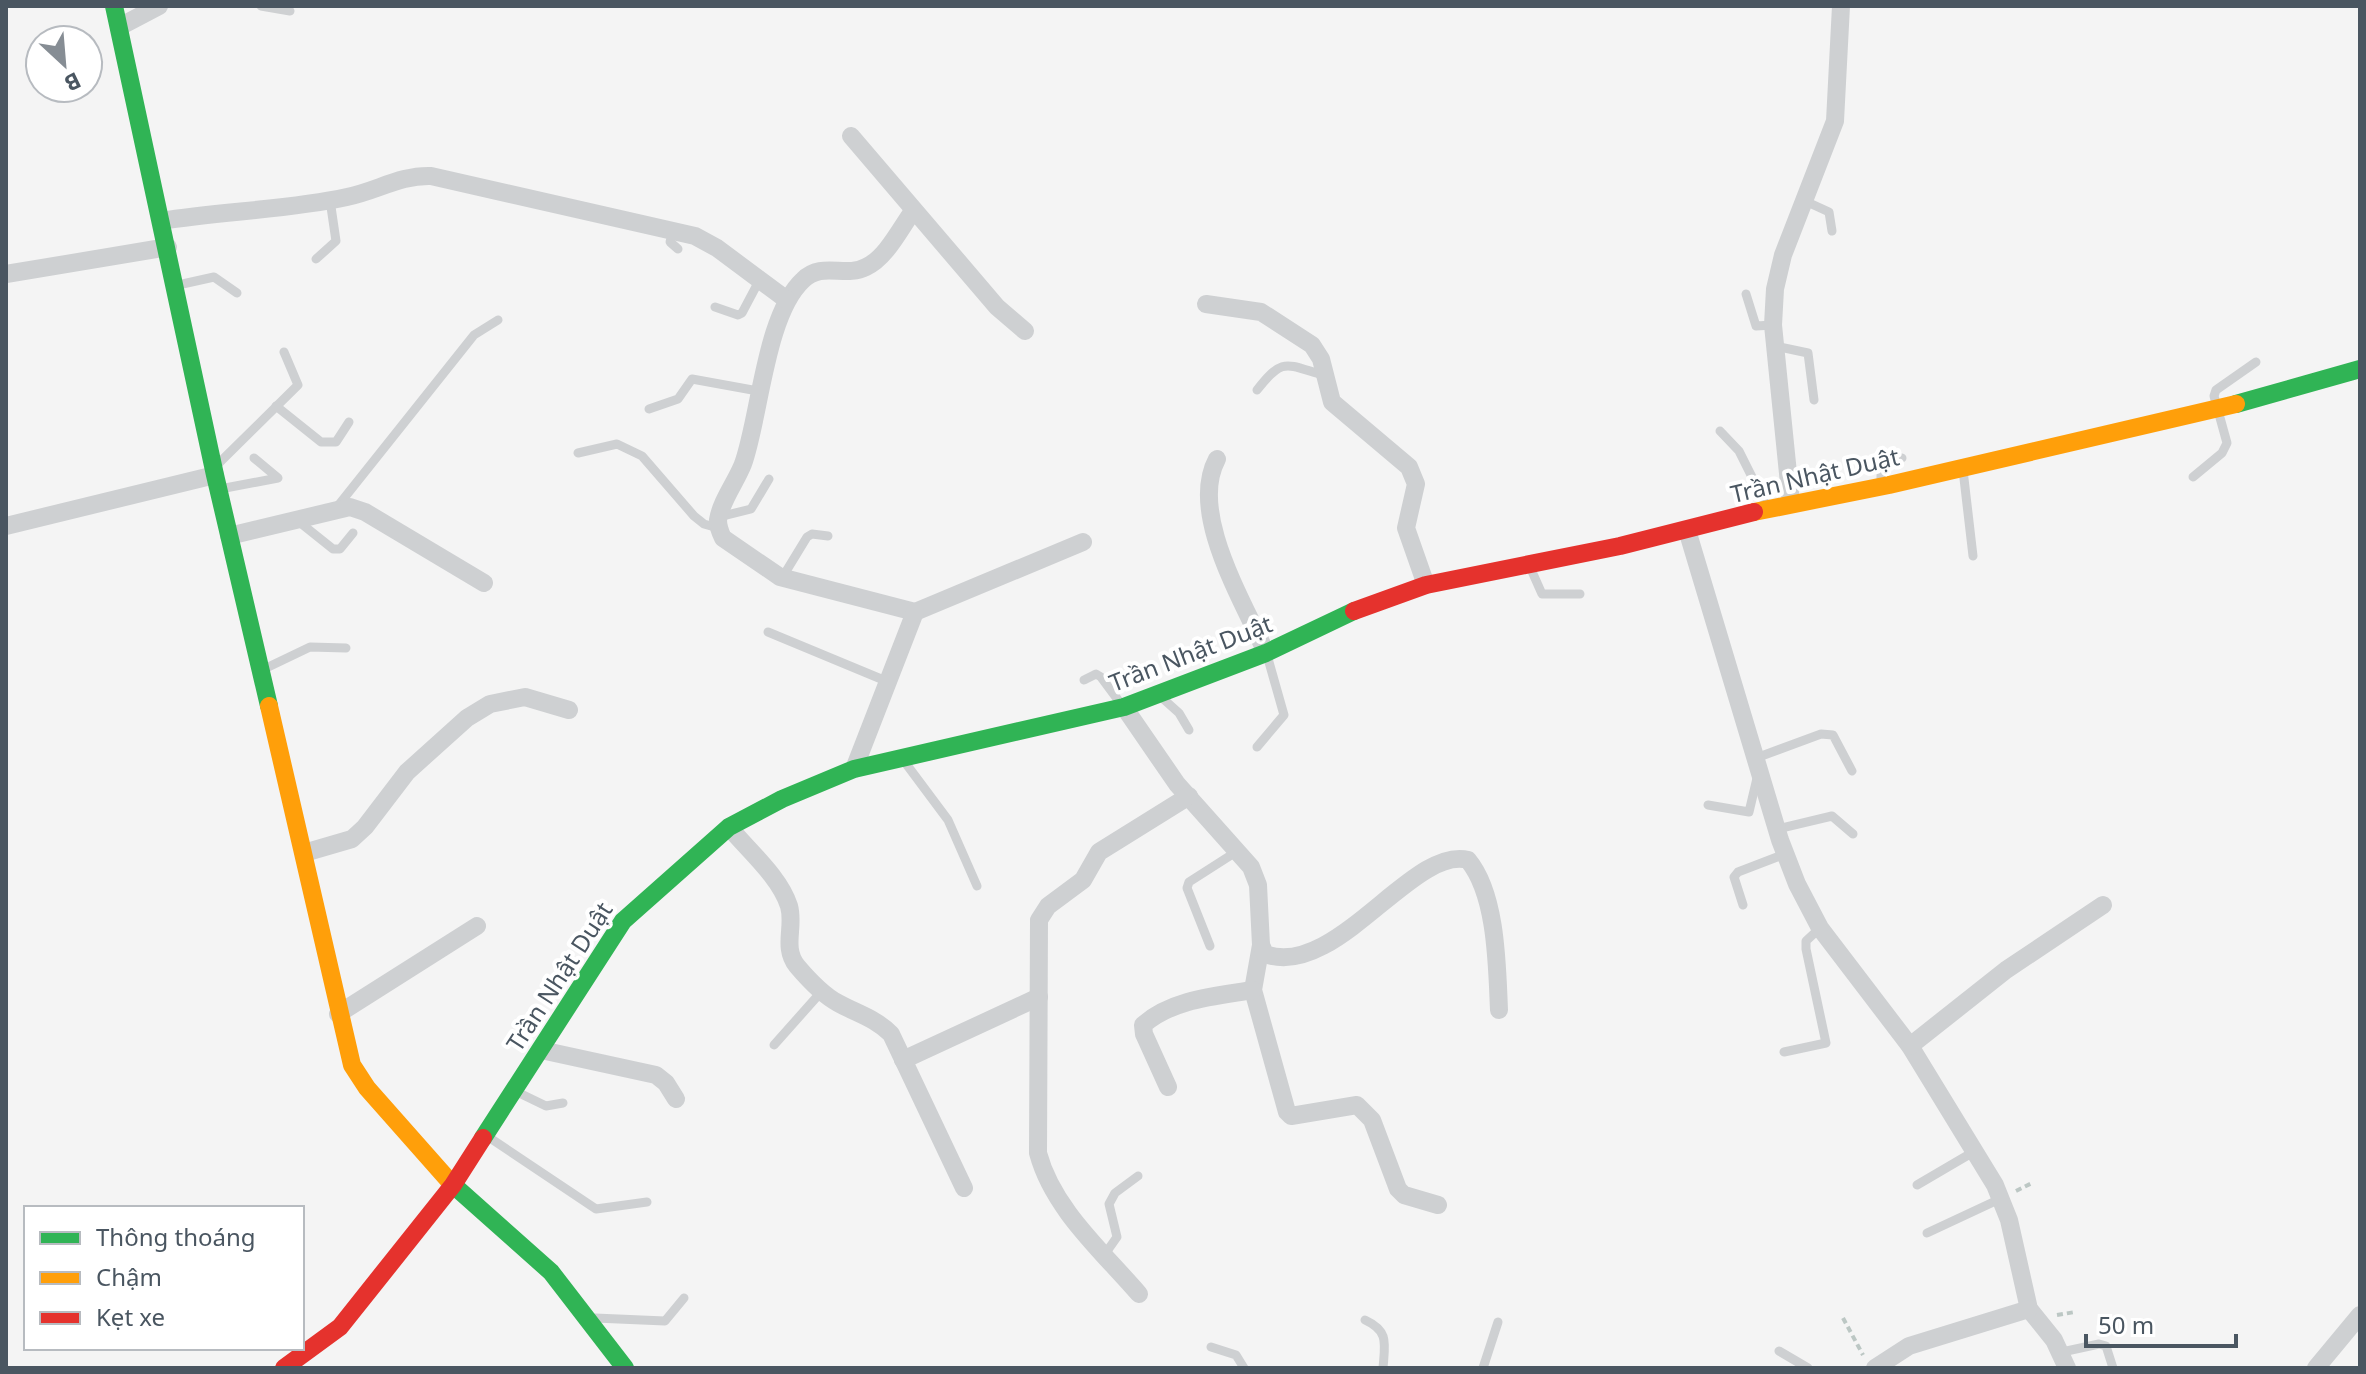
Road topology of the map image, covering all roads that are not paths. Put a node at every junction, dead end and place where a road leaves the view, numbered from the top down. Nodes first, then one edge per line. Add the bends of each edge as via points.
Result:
1 (114, 6) edge
2 (159, 6) edge
3 (261, 6) edge
4 (1841, 6) edge
5 (290, 11) dead end
6 (119, 27) junction
7 (851, 136) dead end
8 (330, 200) junction
9 (1805, 201) junction
10 (913, 211) junction
11 (161, 221) junction
12 (673, 230) junction
13 (1832, 231) dead end
14 (168, 247) junction
15 (678, 249) dead end
16 (316, 259) dead end
17 (6, 274) edge
18 (760, 279) junction
19 (176, 285) junction
20 (237, 293) dead end
21 (1746, 294) dead end
22 (787, 300) junction
23 (1206, 304) dead end
24 (715, 307) dead end
25 (498, 320) dead end
26 (1773, 325) junction
27 (1025, 331) dead end
28 (1775, 346) junction
29 (284, 352) dead end
30 (2256, 362) dead end
31 (2360, 369) edge
32 (1323, 375) junction
33 (1257, 390) dead end
34 (758, 391) junction
35 (1814, 400) dead end
36 (276, 406) junction
37 (649, 409) dead end
38 (2219, 409) junction
39 (349, 422) dead end
40 (1720, 431) dead end
41 (578, 453) dead end
42 (254, 458) dead end
43 (1902, 458) dead end
44 (1217, 459) dead end
45 (1963, 466) junction
46 (2193, 477) dead end
47 (215, 478) junction
48 (769, 479) dead end
49 (1881, 486) junction
50 (1791, 503) junction
51 (336, 509) junction
52 (1769, 510) junction
53 (296, 519) junction
54 (718, 522) junction
55 (6, 526) edge
56 (1687, 530) junction
57 (353, 533) dead end
58 (229, 536) junction
59 (828, 536) dead end
60 (1083, 542) dead end
61 (1973, 556) dead end
62 (1529, 564) junction
63 (782, 578) junction
64 (484, 583) dead end
65 (1426, 585) junction
66 (1580, 594) dead end
67 (915, 612) junction
68 (768, 632) dead end
69 (346, 648) dead end
70 (1266, 653) junction
71 (261, 671) junction
72 (1084, 680) dead end
73 (886, 681) junction
74 (1160, 696) junction
75 (1124, 707) junction
76 (569, 710) dead end
77 (1189, 730) dead end
78 (1257, 747) dead end
79 (902, 758) junction
80 (1757, 764) junction
81 (854, 769) junction
82 (1852, 771) dead end
83 (1189, 796) junction
84 (1708, 805) dead end
85 (729, 827) junction
86 (1776, 829) junction
87 (1853, 834) dead end
88 (1239, 850) junction
89 (304, 853) junction
90 (1785, 854) junction
91 (977, 886) dead end
92 (1743, 905) dead end
93 (2103, 905) dead end
94 (477, 926) dead end
95 (1820, 928) junction
96 (1261, 945) junction
97 (1210, 946) dead end
98 (1253, 990) junction
99 (822, 991) junction
100 (1039, 997) junction
101 (1499, 1010) dead end
102 (338, 1014) junction
103 (774, 1045) dead end
104 (1910, 1046) junction
105 (541, 1050) junction
106 (1784, 1052) dead end
107 (903, 1060) junction
108 (1168, 1087) dead end
109 (515, 1091) junction
110 (676, 1099) dead end
111 (563, 1103) dead end
112 (487, 1136) junction
113 (1975, 1151) junction
114 (1138, 1176) dead end
115 (453, 1185) junction
116 (1917, 1185) dead end
117 (964, 1188) dead end
118 (2002, 1198) junction
119 (647, 1202) dead end
120 (1438, 1205) dead end
121 (1927, 1233) dead end
122 (1105, 1254) junction
123 (1139, 1294) dead end
124 (684, 1298) dead end
125 (2029, 1309) junction
126 (2360, 1315) edge
127 (586, 1318) junction
128 (1365, 1320) dead end
129 (1498, 1322) dead end
130 (1211, 1347) dead end
131 (1779, 1351) dead end
132 (2064, 1360) edge
133 (1875, 1365) edge
134 (284, 1368) edge
135 (625, 1368) edge
136 (1244, 1368) edge
137 (1383, 1368) edge
138 (1483, 1368) edge
139 (1808, 1368) edge
140 (2113, 1368) edge
141 (2316, 1368) edge

1 - 6 main road
2 - 6 street
3 - 5 lane
4 - 9 street via 1835,121
6 - 11 main road
7 - 10 street
8 - 11 street
8 - 12 street via 413,175 431,176
8 - 16 lane via 336,241
9 - 13 lane via 1829,212
9 - 26 street via 1783,255
10 - 22 street via 867,267 812,273
10 - 27 street via 997,307
11 - 14 main road
12 - 15 lane via 670,242
12 - 18 street via 717,248
14 - 17 street
14 - 19 main road
18 - 22 street
18 - 24 lane via 742,313
19 - 20 lane via 211,277
19 - 47 main road
21 - 26 lane via 1756,326
22 - 34 street
23 - 32 street via 1261,312 1312,345
25 - 51 lane via 474,335
26 - 28 street
28 - 35 lane via 1808,353
28 - 50 street
29 - 36 lane via 299,380
30 - 38 lane via 2216,390
31 - 38 main road, Trần Nhật Duật
32 - 33 lane via 1284,364 1275,367
32 - 65 street via 1332,402 1415,475 1406,528
34 - 37 lane via 692,379 678,399
34 - 54 street via 746,453
36 - 39 lane via 321,442 336,442
36 - 47 lane
38 - 45 main road, Trần Nhật Duật
38 - 46 lane via 2226,447
40 - 52 lane via 1739,451
41 - 54 lane via 617,444 642,456 694,516 704,524
42 - 47 lane via 278,478
43 - 49 lane via 1881,457
44 - 70 street via 1208,476 1215,532
45 - 49 main road, Trần Nhật Duật
45 - 61 lane
47 - 55 street
47 - 58 main road
48 - 54 lane via 751,509
49 - 50 main road, Trần Nhật Duật
50 - 52 main road, Trần Nhật Duật
51 - 53 street
51 - 64 street via 365,512
52 - 56 main road, Trần Nhật Duật
53 - 57 lane via 333,549 340,549
53 - 58 street
54 - 63 street via 723,538
56 - 62 main road, Trần Nhật Duật
56 - 80 street
58 - 71 main road
59 - 63 lane via 807,537
60 - 67 street
62 - 65 main road, Trần Nhật Duật
62 - 66 lane via 1542,594
63 - 67 street
65 - 70 main road, Trần Nhật Duật via 1374,601
67 - 73 street
68 - 73 lane
69 - 71 lane via 310,647
70 - 74 main road, Trần Nhật Duật
70 - 78 lane via 1284,715
71 - 89 main road
72 - 75 lane via 1101,677
73 - 81 street
74 - 75 main road, Trần Nhật Duật
74 - 77 lane
75 - 79 main road, Trần Nhật Duật
75 - 83 street
76 - 89 street via 525,697 490,704 407,772 352,839
79 - 81 main road, Trần Nhật Duật
79 - 91 lane via 948,820
80 - 82 lane via 1821,734 1833,735
80 - 84 lane via 1749,812
80 - 86 street
81 - 85 main road, Trần Nhật Duật
83 - 88 street
83 - 100 street via 1109,844 1077,887 1042,912
85 - 99 street via 783,893 791,915 791,956
85 - 105 main road, Trần Nhật Duật via 623,921
86 - 87 lane via 1832,816
86 - 90 street
88 - 96 street via 1258,885
88 - 97 lane via 1187,888
89 - 102 main road
90 - 92 lane via 1738,872 1734,877
90 - 95 street
93 - 104 street via 2006,970
94 - 102 street
95 - 104 street
95 - 106 lane via 1806,941 1806,949 1826,1043
96 - 98 street
96 - 101 street via 1265,954 1278,959 1317,949 1431,868 1458,857 1468,860 1480,879 1494,936
98 - 108 street via 1196,999 1143,1025
98 - 120 street via 1287,1112 1291,1116 1357,1105 1372,1120 1398,1189
99 - 103 lane
99 - 107 street via 878,1021
100 - 107 street
100 - 122 street via 1038,1153 1055,1196
102 - 115 main road via 352,1065 367,1088
104 - 113 street
105 - 109 main road, Trần Nhật Duật
105 - 110 street via 656,1075
107 - 117 street
109 - 111 lane via 546,1106
109 - 112 main road, Trần Nhật Duật
112 - 115 main road, Trần Nhật Duật
112 - 119 lane via 596,1209
113 - 116 lane
113 - 118 street
114 - 122 lane via 1109,1204 1117,1237
115 - 127 main road via 533,1253
115 - 134 main road, Trần Nhật Duật via 340,1327
118 - 121 lane
118 - 125 street
122 - 123 street
124 - 127 lane via 672,1316 659,1322
125 - 132 street
125 - 133 street via 1909,1346
126 - 141 street
127 - 135 main road
128 - 137 lane via 1380,1327 1386,1338
129 - 138 lane
130 - 136 lane via 1236,1355
131 - 139 lane
132 - 140 lane via 2099,1344 2106,1346

